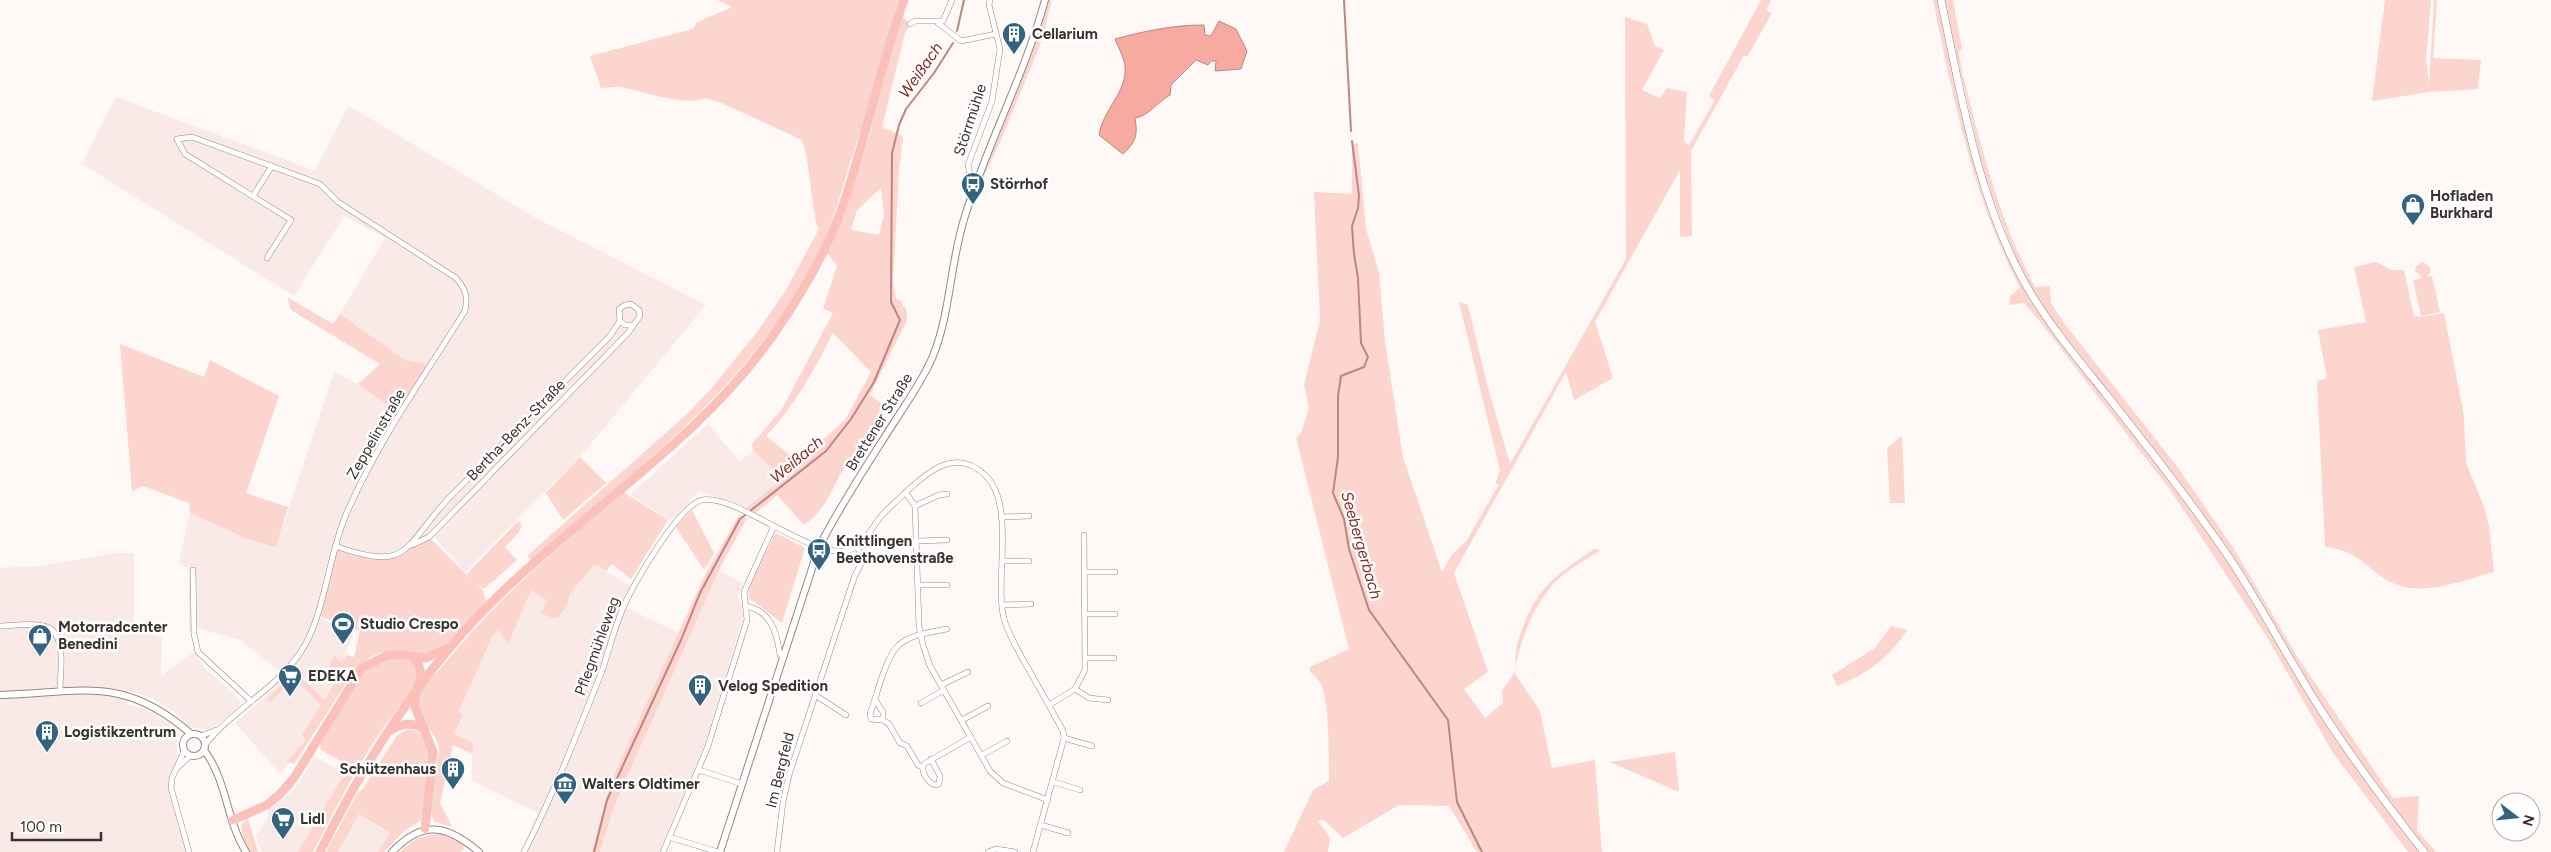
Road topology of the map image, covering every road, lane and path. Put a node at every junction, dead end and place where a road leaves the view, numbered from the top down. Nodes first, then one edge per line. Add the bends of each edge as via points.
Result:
1 (904, 0) edge
2 (952, 0) edge
3 (990, 0) edge
4 (1046, 0) edge
5 (1941, 0) edge
6 (938, 23) junction
7 (910, 24) dead end
8 (996, 34) junction
9 (272, 166) junction
10 (977, 181) junction
11 (253, 196) junction
12 (268, 258) dead end
13 (620, 321) junction
14 (632, 325) junction
15 (906, 493) junction
16 (947, 494) dead end
17 (915, 506) junction
18 (1029, 516) dead end
19 (1001, 517) junction
20 (774, 526) junction
21 (1084, 535) dead end
22 (946, 540) dead end
23 (917, 541) junction
24 (412, 545) junction
25 (335, 546) junction
26 (857, 546) junction
27 (819, 547) junction
28 (1002, 561) junction
29 (1030, 561) dead end
30 (193, 570) dead end
31 (1084, 572) junction
32 (1115, 572) dead end
33 (919, 585) junction
34 (947, 585) dead end
35 (1031, 604) dead end
36 (1002, 605) junction
37 (745, 606) junction
38 (1085, 614) junction
39 (1115, 614) dead end
40 (0, 626) edge
41 (947, 629) dead end
42 (920, 635) junction
43 (453, 644) junction
44 (784, 656) junction
45 (412, 657) junction
46 (1086, 658) junction
47 (1114, 658) dead end
48 (968, 672) dead end
49 (418, 688) junction
50 (942, 688) junction
51 (1075, 689) junction
52 (60, 690) junction
53 (0, 695) edge
54 (814, 695) junction
55 (875, 700) junction
56 (1108, 700) dead end
57 (251, 702) junction
58 (922, 703) dead end
59 (1048, 705) junction
60 (988, 706) dead end
61 (846, 715) dead end
62 (883, 720) junction
63 (962, 720) junction
64 (219, 729) junction
65 (391, 730) junction
66 (426, 730) junction
67 (188, 736) junction
68 (201, 736) junction
69 (971, 737) junction
70 (1064, 738) junction
71 (1007, 741) dead end
72 (1092, 746) dead end
73 (205, 747) junction
74 (190, 754) junction
75 (982, 755) junction
76 (931, 759) junction
77 (214, 767) junction
78 (922, 767) junction
79 (699, 770) junction
80 (1054, 782) junction
81 (742, 784) junction
82 (1080, 790) dead end
83 (1048, 800) junction
84 (233, 820) junction
85 (1041, 825) junction
86 (425, 829) junction
87 (1068, 833) dead end
88 (669, 837) junction
89 (190, 852) edge
90 (246, 852) edge
91 (320, 852) edge
92 (392, 852) edge
93 (480, 852) edge
94 (524, 852) edge
95 (663, 852) edge
96 (719, 852) edge
97 (777, 852) edge
98 (988, 852) edge
99 (1015, 852) edge
100 (1033, 852) edge
101 (2424, 852) edge

1 - 43 main road via 841,210 800,295 773,335 709,411 498,595
2 - 6 street via 943,21
3 - 8 street, Störrmühle
4 - 10 street, Brettener Straße via 1023,69
5 - 101 main road via 1981,172 2004,240 2027,287 2180,489 2227,556 2319,706 2381,799
6 - 7 street via 921,20
6 - 8 street via 961,41
8 - 10 street, Störrmühle via 1000,49 992,101 968,165 970,175
9 - 11 street
9 - 11 street, Zeppelinstraße via 192,137 177,139 185,154
9 - 25 street, Zeppelinstraße via 320,184 338,202 456,278 465,288 468,298 465,311 370,465 344,518
10 - 27 street, Brettener Straße via 959,237 947,307 933,356
11 - 12 street via 291,220
13 - 14 street
13 - 14 street, Bertha-Benz-Straße via 619,309 631,304 639,310 640,316
13 - 24 street, Bertha-Benz-Straße via 609,337 448,499
14 - 24 street, Bertha-Benz-Straße via 615,347 430,537
15 - 17 street
15 - 19 street via 922,476 945,463 967,465 988,478 999,501
15 - 26 street via 885,512
16 - 17 street
17 - 23 street
18 - 19 street
19 - 28 street
20 - 27 street, Pflegmühleweg
20 - 37 street via 747,581
20 - 94 street, Pflegmühleweg via 711,500 690,506 675,522 632,589 567,759
21 - 31 street
22 - 23 street
23 - 33 street
24 - 25 street, Bertha-Benz-Straße via 390,558 357,554
25 - 57 street, Zeppelinstraße via 316,615 301,652
26 - 27 street, Pflegmühleweg via 838,552
26 - 54 street, Im Bergfeld via 863,560
27 - 44 street, Brettener Straße
28 - 29 street
28 - 36 street
30 - 57 street via 194,634 198,652
31 - 32 street
31 - 38 street
33 - 34 street
33 - 42 street
35 - 36 street
36 - 59 street via 1010,636
37 - 44 street via 763,614 772,624 780,654
37 - 79 street via 747,620
38 - 39 street
38 - 46 street
40 - 52 street via 44,626 53,631 61,650
41 - 42 street
42 - 50 street via 930,666
42 - 55 street via 898,645
43 - 45 main road via 434,656
43 - 49 main road
44 - 81 street, Brettener Straße
45 - 49 main road via 422,673
45 - 84 main road via 388,655 362,668 294,778 267,805
46 - 47 street
46 - 51 street via 1085,670
48 - 50 street
49 - 65 main road
49 - 66 main road via 414,704
50 - 58 street
50 - 63 street
51 - 56 street via 1089,698
51 - 59 street
52 - 53 street
52 - 67 street via 91,689 127,696 153,707
54 - 61 street
54 - 97 street, Im Bergfeld via 782,802
55 - 62 street via 884,712
55 - 62 street via 871,719
57 - 64 street, Zeppelinstraße
59 - 70 street
60 - 63 street
62 - 78 street
63 - 69 street
64 - 68 street, Zeppelinstraße
64 - 73 street, Zeppelinstraße
65 - 66 main road via 406,724
65 - 91 main road via 342,809
66 - 86 main road via 433,764
67 - 68 street
67 - 74 street via 183,745
68 - 73 street
69 - 75 street
69 - 76 street
70 - 72 street
70 - 80 street
71 - 75 street
73 - 74 street
73 - 77 street
74 - 77 street
74 - 89 street via 176,769 171,788
75 - 83 street via 990,771 1003,783
76 - 78 street
76 - 78 street via 940,776 940,784 929,782
77 - 84 street
79 - 81 street
79 - 88 street
80 - 82 street
80 - 83 street
81 - 96 street, Brettener Straße
83 - 85 street
84 - 90 street
85 - 87 street
85 - 100 street
86 - 92 street via 408,837
86 - 93 street via 453,834
88 - 95 street
88 - 96 street
98 - 99 street via 996,849

